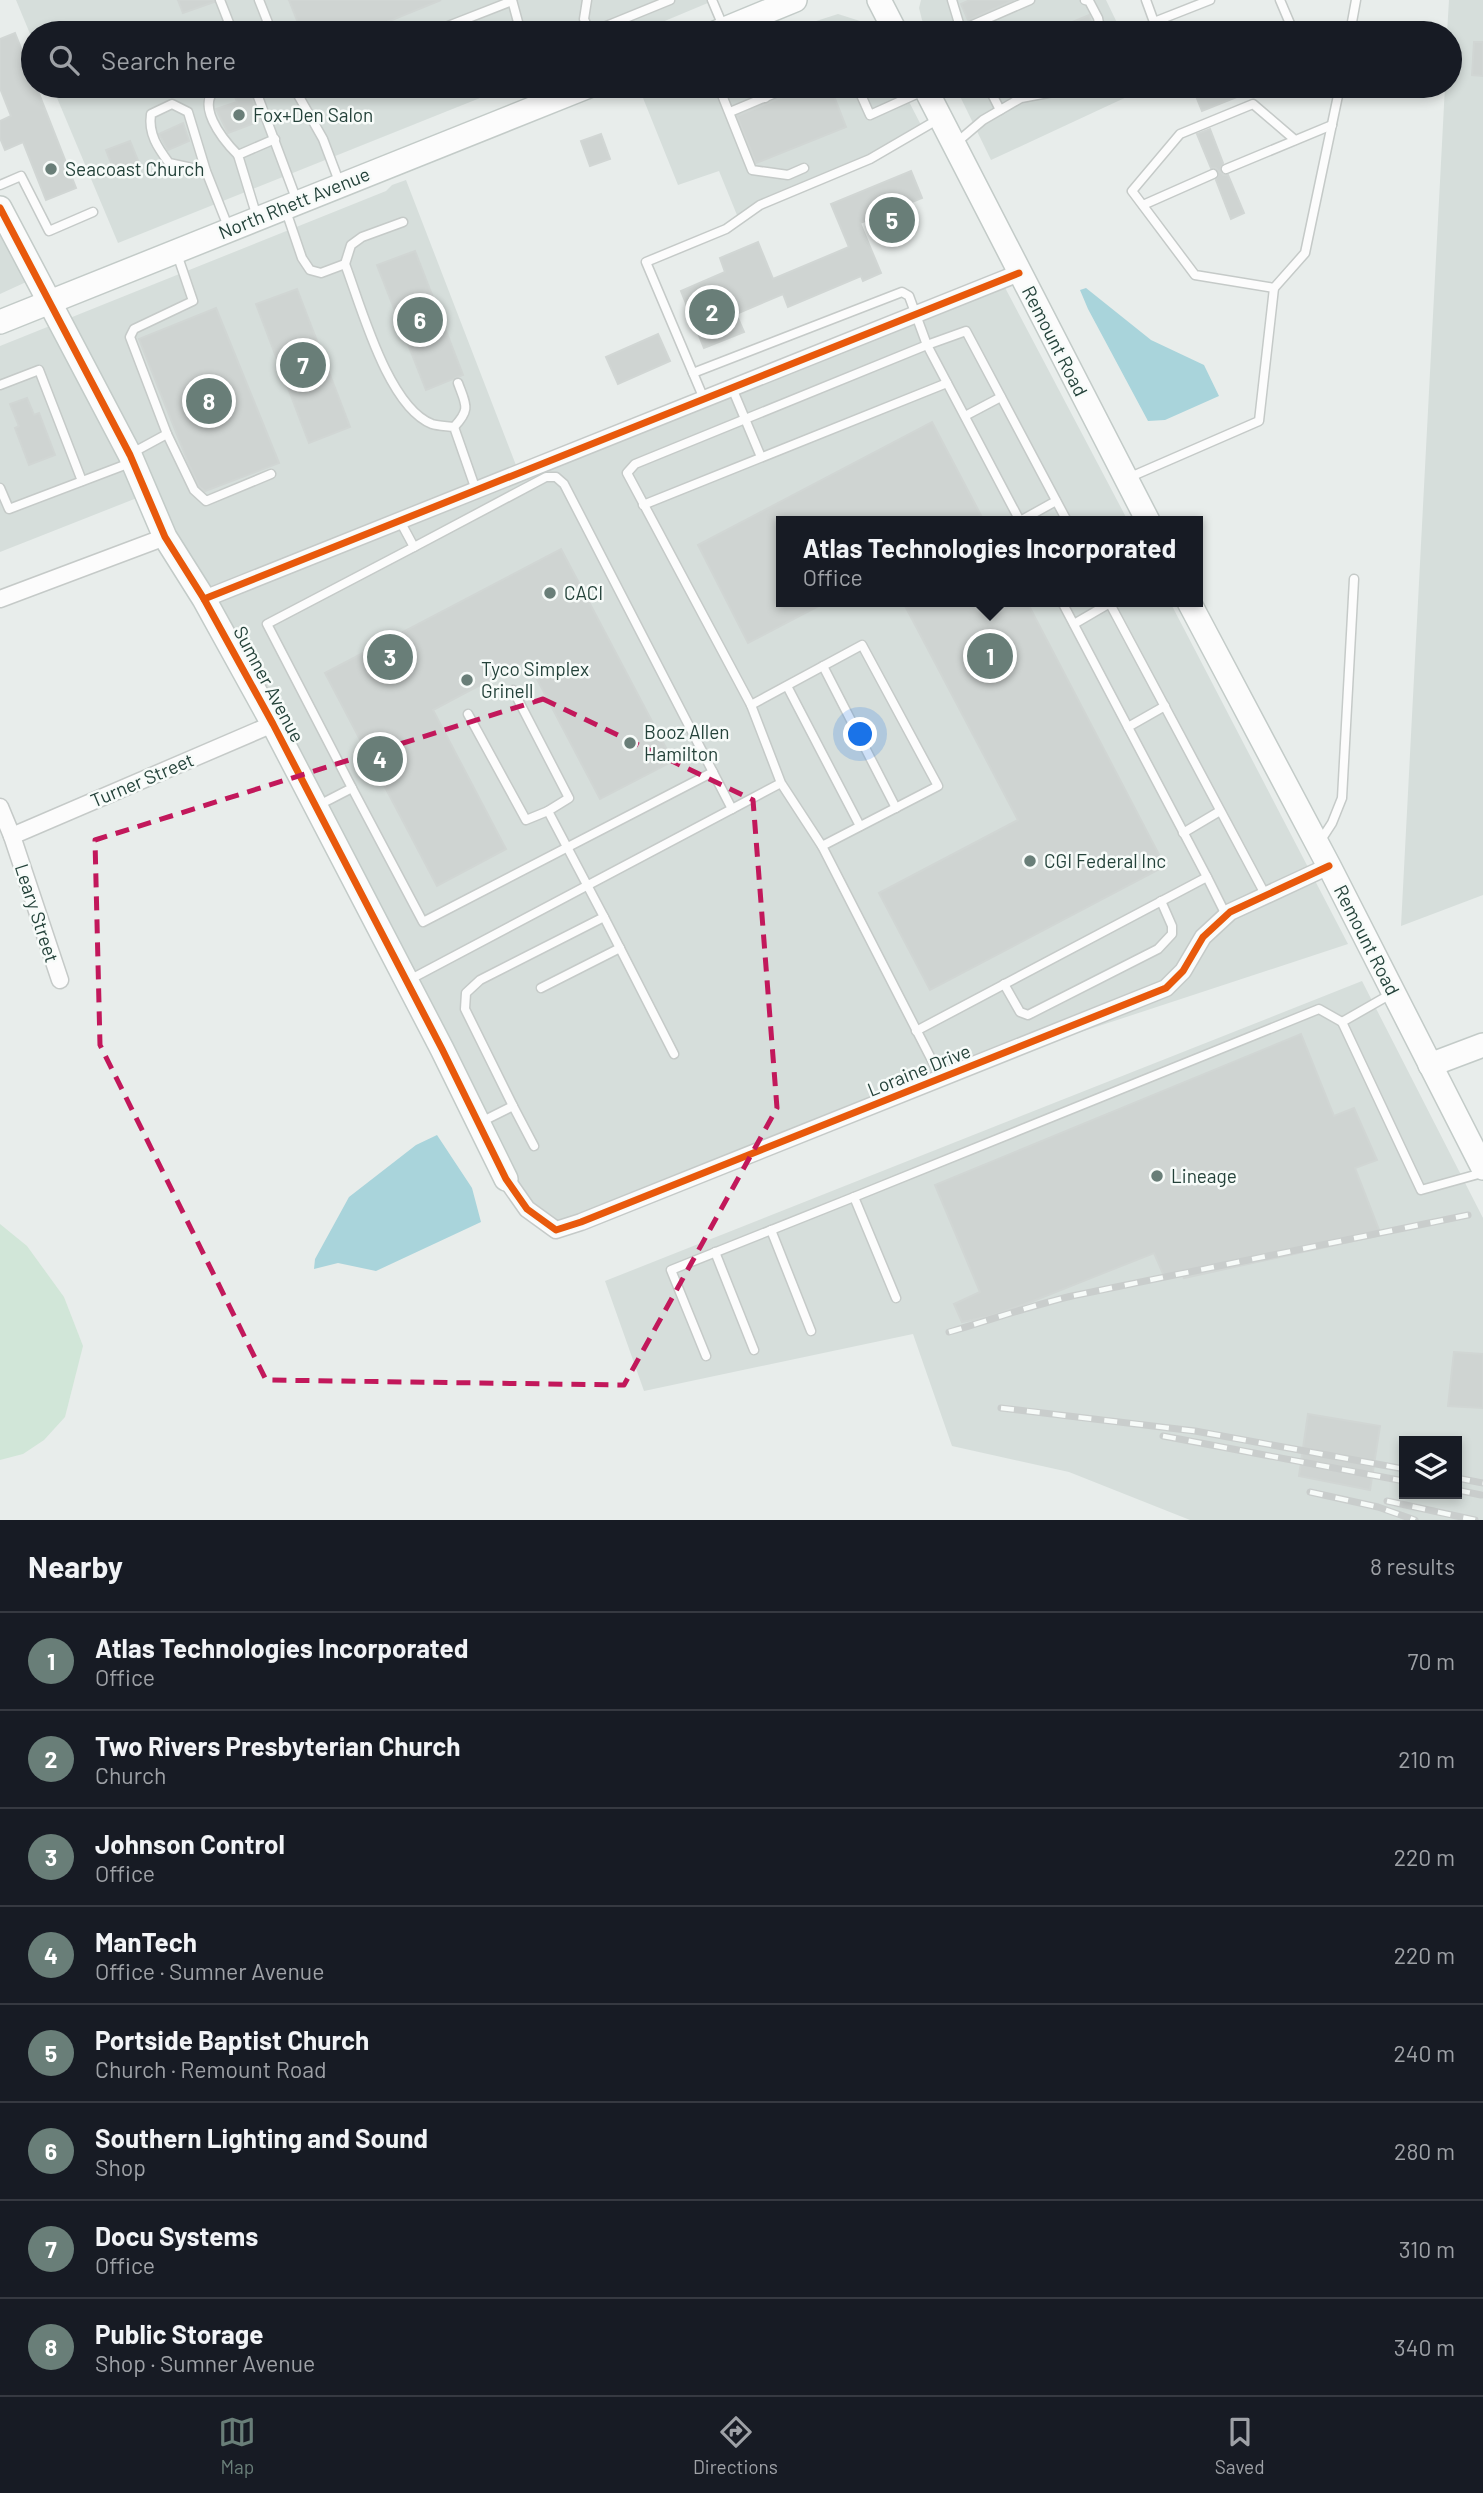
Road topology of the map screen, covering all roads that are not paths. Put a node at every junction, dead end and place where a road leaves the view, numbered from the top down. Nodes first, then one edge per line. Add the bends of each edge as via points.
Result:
1 (220, 0) edge
2 (259, 0) edge
3 (512, 0) edge
4 (587, 0) edge
5 (670, 0) edge
6 (712, 0) edge
7 (795, 0) edge
8 (879, 0) edge
9 (952, 0) edge
10 (1030, 0) edge
11 (1085, 0) edge
12 (1146, 0) edge
13 (1210, 0) edge
14 (1280, 0) edge
15 (1356, 0) edge
16 (763, 6) edge
17 (228, 21) edge
18 (267, 21) edge
19 (460, 21) edge
20 (518, 21) edge
21 (585, 21) edge
22 (618, 21) edge
23 (717, 21) edge
24 (737, 21) edge
25 (890, 21) edge
26 (959, 21) edge
27 (985, 21) edge
28 (1099, 21) edge
29 (1154, 21) edge
30 (1157, 21) edge
31 (1289, 21) edge
32 (1352, 21) edge
33 (209, 98) edge
34 (259, 98) edge
35 (301, 98) edge
36 (537, 98) edge
37 (724, 98) edge
38 (765, 98) edge
39 (862, 98) edge
40 (905, 98) edge
41 (930, 98) edge
42 (994, 98) edge
43 (1021, 98) edge
44 (1338, 98) edge
45 (1000, 110) junction
46 (730, 112) junction
47 (940, 119) junction
48 (1332, 125) junction
49 (275, 139) junction
50 (1295, 140) junction
51 (953, 145) junction
52 (238, 155) junction
53 (804, 168) dead end
54 (1226, 169) dead end
55 (206, 171) junction
56 (1213, 174) dead end
57 (340, 184) junction
58 (0, 185) edge
59 (291, 205) junction
60 (1143, 205) junction
61 (0, 208) edge
62 (93, 212) dead end
63 (257, 218) junction
64 (403, 222) dead end
65 (229, 229) junction
66 (176, 252) junction
67 (345, 264) junction
68 (1019, 272) junction
69 (1274, 288) junction
70 (50, 301) junction
71 (917, 314) junction
72 (0, 322) edge
73 (927, 345) junction
74 (694, 373) junction
75 (458, 383) dead end
76 (947, 383) junction
77 (0, 385) edge
78 (732, 387) junction
79 (1001, 397) junction
80 (704, 399) junction
81 (965, 416) junction
82 (746, 419) junction
83 (454, 427) junction
84 (167, 434) junction
85 (761, 457) junction
86 (131, 458) junction
87 (271, 474) dead end
88 (1126, 479) junction
89 (82, 481) junction
90 (0, 488) edge
91 (476, 491) junction
92 (1056, 501) junction
93 (643, 505) junction
94 (1017, 516) edge
95 (1029, 516) edge
96 (1064, 516) edge
97 (1145, 516) edge
98 (400, 521) junction
99 (165, 537) junction
100 (414, 547) junction
101 (1354, 579) dead end
102 (0, 599) edge
103 (204, 599) junction
104 (1065, 607) edge
105 (1102, 607) edge
106 (1113, 607) edge
107 (1192, 607) edge
108 (1074, 624) junction
109 (823, 666) junction
110 (787, 686) junction
111 (513, 690) dead end
112 (751, 705) junction
113 (1165, 706) junction
114 (468, 714) dead end
115 (273, 724) junction
116 (1128, 727) junction
117 (713, 772) junction
118 (781, 783) junction
119 (352, 788) junction
120 (0, 807) edge
121 (316, 807) junction
122 (896, 808) junction
123 (732, 809) junction
124 (548, 811) junction
125 (1220, 811) junction
126 (860, 826) junction
127 (1183, 833) junction
128 (12, 836) junction
129 (1318, 845) junction
130 (822, 846) junction
131 (567, 849) junction
132 (1329, 866) junction
133 (1207, 877) junction
134 (588, 886) junction
135 (1266, 896) junction
136 (1161, 901) junction
137 (1227, 916) junction
138 (604, 917) junction
139 (620, 948) junction
140 (60, 980) dead end
141 (406, 981) junction
142 (1004, 984) junction
143 (541, 988) dead end
144 (1393, 993) junction
145 (1342, 1022) junction
146 (916, 1031) junction
147 (1483, 1045) edge
148 (674, 1054) dead end
149 (1430, 1065) junction
150 (941, 1078) junction
151 (513, 1106) junction
152 (478, 1123) junction
153 (534, 1146) dead end
154 (1483, 1170) edge
155 (506, 1179) joint
156 (854, 1197) junction
157 (771, 1230) junction
158 (715, 1252) junction
159 (896, 1298) dead end
160 (811, 1331) dead end
161 (754, 1350) dead end
162 (706, 1356) dead end

1 - 17 lane
2 - 18 lane
3 - 19 lane
3 - 20 lane
4 - 21 lane
5 - 22 lane
6 - 23 lane
7 - 16 main road
8 - 25 main road
9 - 26 lane
10 - 27 lane
11 - 28 lane
12 - 29 lane
13 - 30 lane
14 - 31 lane
15 - 32 lane
16 - 24 main road
33 - 52 lane via 216,127
34 - 49 lane
35 - 57 lane
36 - 57 main road, North Rhett Avenue
37 - 46 lane
38 - 46 lane
39 - 40 lane via 870,115
41 - 47 main road, Remount Road
42 - 45 lane
43 - 45 lane
44 - 48 lane
45 - 51 lane
46 - 53 lane via 752,170 788,175
47 - 51 main road, Remount Road
47 - 74 lane via 870,159 760,205 726,229 646,262
48 - 50 lane
48 - 69 lane via 1305,253
49 - 52 lane
49 - 59 lane
50 - 54 lane
50 - 60 lane via 1253,104 1180,134 1132,191
51 - 68 main road, Remount Road
52 - 63 lane
55 - 55 lane via 188,113 172,104 150,114 154,143 169,163
55 - 65 lane
56 - 60 lane
57 - 59 main road, North Rhett Avenue
58 - 62 lane via 21,176 49,231
59 - 63 main road, North Rhett Avenue
59 - 67 lane via 302,258 310,270 321,273
60 - 69 lane via 1195,275
61 - 70 main road, Sumner Avenue
63 - 65 main road, North Rhett Avenue
64 - 67 lane via 362,237 351,245
65 - 66 main road, North Rhett Avenue
66 - 70 main road, North Rhett Avenue
66 - 84 lane via 193,301 134,329 130,337
67 - 83 lane via 400,397 432,424
68 - 71 street
68 - 88 main road, Remount Road
69 - 88 lane via 1259,421
70 - 72 main road, North Rhett Avenue
70 - 86 main road, Sumner Avenue
71 - 73 lane
71 - 74 lane via 909,296 897,292
71 - 78 street
73 - 76 lane
73 - 79 lane via 966,331
73 - 82 lane
74 - 80 lane
75 - 83 lane via 467,405
76 - 81 lane
76 - 85 lane
77 - 89 lane via 39,370
78 - 80 street
78 - 82 lane
79 - 81 lane
79 - 92 lane
80 - 91 street
81 - 94 lane
82 - 85 lane
82 - 93 lane via 635,464 627,473
83 - 91 lane
84 - 86 lane
84 - 87 lane via 194,490 206,501
85 - 93 lane
86 - 89 lane
86 - 99 main road, Sumner Avenue
88 - 97 main road, Remount Road
89 - 90 lane via 9,509
91 - 98 street
92 - 95 lane
92 - 96 lane
93 - 112 lane
98 - 100 lane
98 - 103 street
99 - 102 street
99 - 103 main road, Sumner Avenue
100 - 117 lane via 546,477 556,477 564,484
100 - 119 lane via 267,624
101 - 129 lane via 1342,798
103 - 115 main road, Sumner Avenue
104 - 108 lane
105 - 108 lane
106 - 113 lane
107 - 129 main road, Remount Road
108 - 116 lane
109 - 110 lane
109 - 122 lane
109 - 122 lane via 862,645 939,786
110 - 112 lane
110 - 126 lane
111 - 124 lane via 569,798
112 - 118 lane
113 - 116 lane
113 - 125 lane
114 - 124 lane via 526,820
115 - 121 main road, Sumner Avenue
115 - 128 street, Turner Street
116 - 127 lane
117 - 123 lane
117 - 131 lane
118 - 123 lane
118 - 130 lane
119 - 121 lane
119 - 131 lane via 423,922
120 - 128 street, Leary Street
121 - 141 main road, Sumner Avenue
122 - 126 lane
123 - 134 lane
124 - 131 lane
125 - 127 lane
125 - 135 lane
126 - 130 lane
127 - 133 lane
128 - 140 street, Leary Street
129 - 132 main road, Remount Road
130 - 146 lane
131 - 134 lane
132 - 135 street, Loraine Drive
132 - 144 main road, Remount Road
133 - 136 lane
133 - 137 lane
134 - 138 lane
134 - 141 lane
135 - 137 street, Loraine Drive
136 - 142 lane
136 - 142 lane via 1172,934 1158,949 1028,1015 1020,1012
137 - 150 street, Loraine Drive via 1203,937 1183,971 1166,988
138 - 139 lane
138 - 151 lane via 480,980 466,993 465,1009
139 - 143 lane
139 - 148 lane
141 - 152 main road, Sumner Avenue
142 - 146 lane
144 - 145 lane
144 - 149 main road, Remount Road
145 - 154 lane via 1421,1190
145 - 156 lane via 1318,1009
146 - 150 lane
147 - 149 main road
149 - 154 main road, Remount Road
150 - 155 street, Loraine Drive via 555,1230 527,1209
151 - 152 lane
151 - 153 lane
152 - 155 main road, Sumner Avenue
156 - 157 lane
156 - 159 lane
157 - 158 lane
157 - 160 lane
158 - 161 lane
158 - 162 lane via 671,1270

